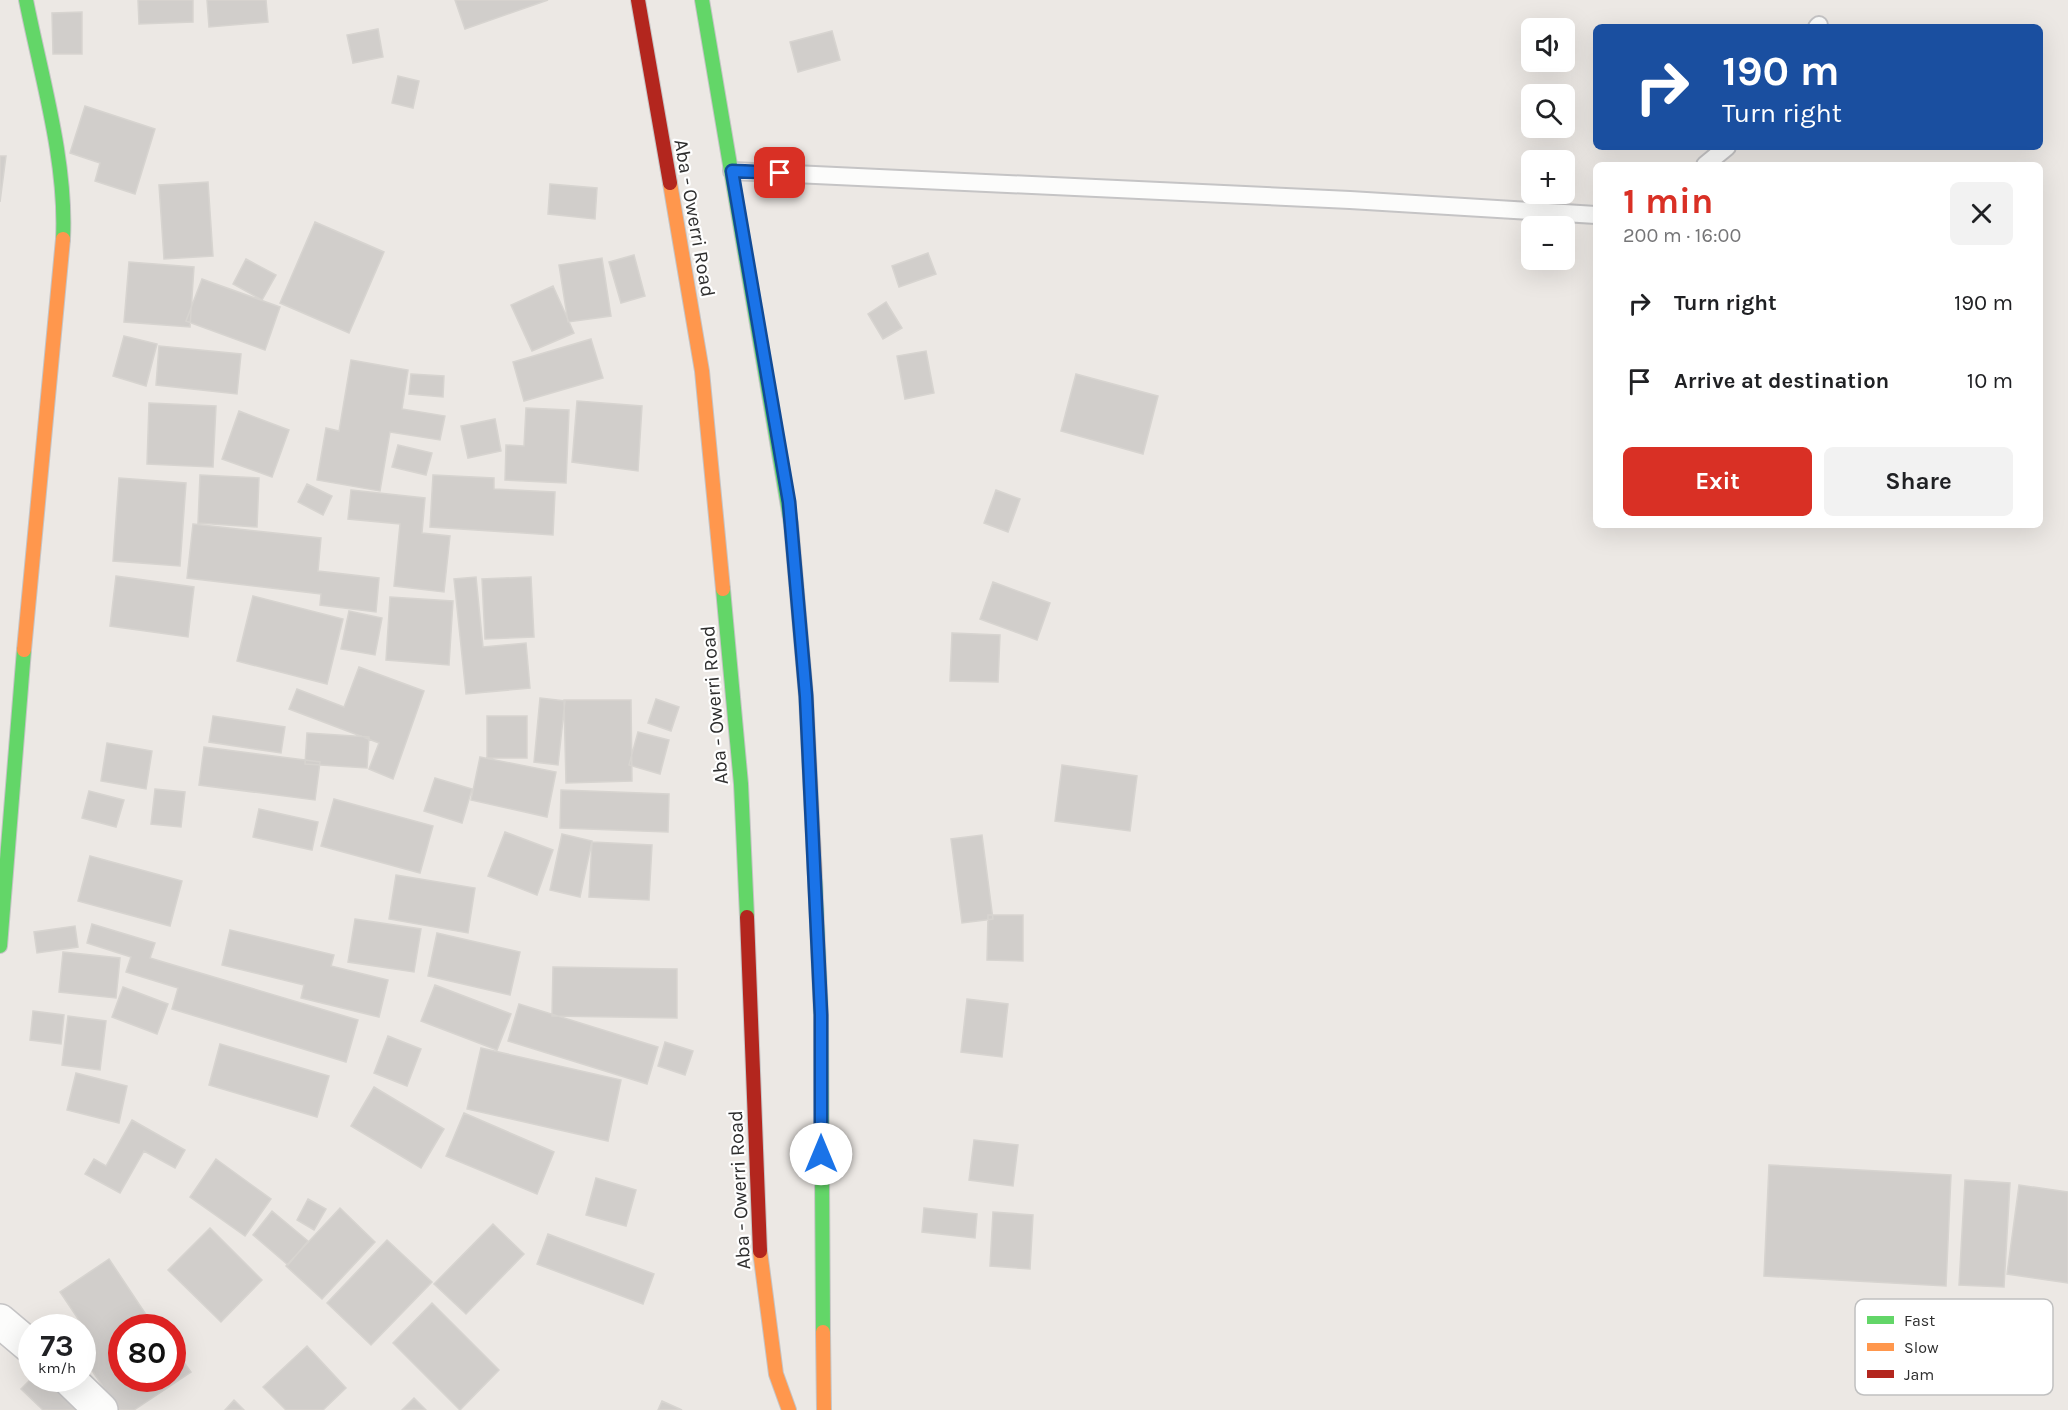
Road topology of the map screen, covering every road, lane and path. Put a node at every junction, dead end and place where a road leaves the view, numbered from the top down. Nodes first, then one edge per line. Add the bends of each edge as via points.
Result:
1 (26, 0) edge
2 (638, 0) edge
3 (702, 0) edge
4 (1723, 150) edge
5 (1709, 162) edge
6 (732, 171) junction
7 (1593, 215) edge
8 (0, 946) edge
9 (0, 1321) edge
10 (18, 1336) edge
11 (82, 1392) edge
12 (101, 1410) edge
13 (789, 1410) edge
14 (824, 1410) edge

1 - 8 main road via 58,162 64,217
2 - 13 main road, Aba - Owerri Road via 702,371 741,784 761,1264 776,1374
3 - 6 main road
4 - 5 lane
6 - 7 lane
6 - 14 main road via 789,502 806,696 821,1015
9 - 10 street
11 - 12 street

